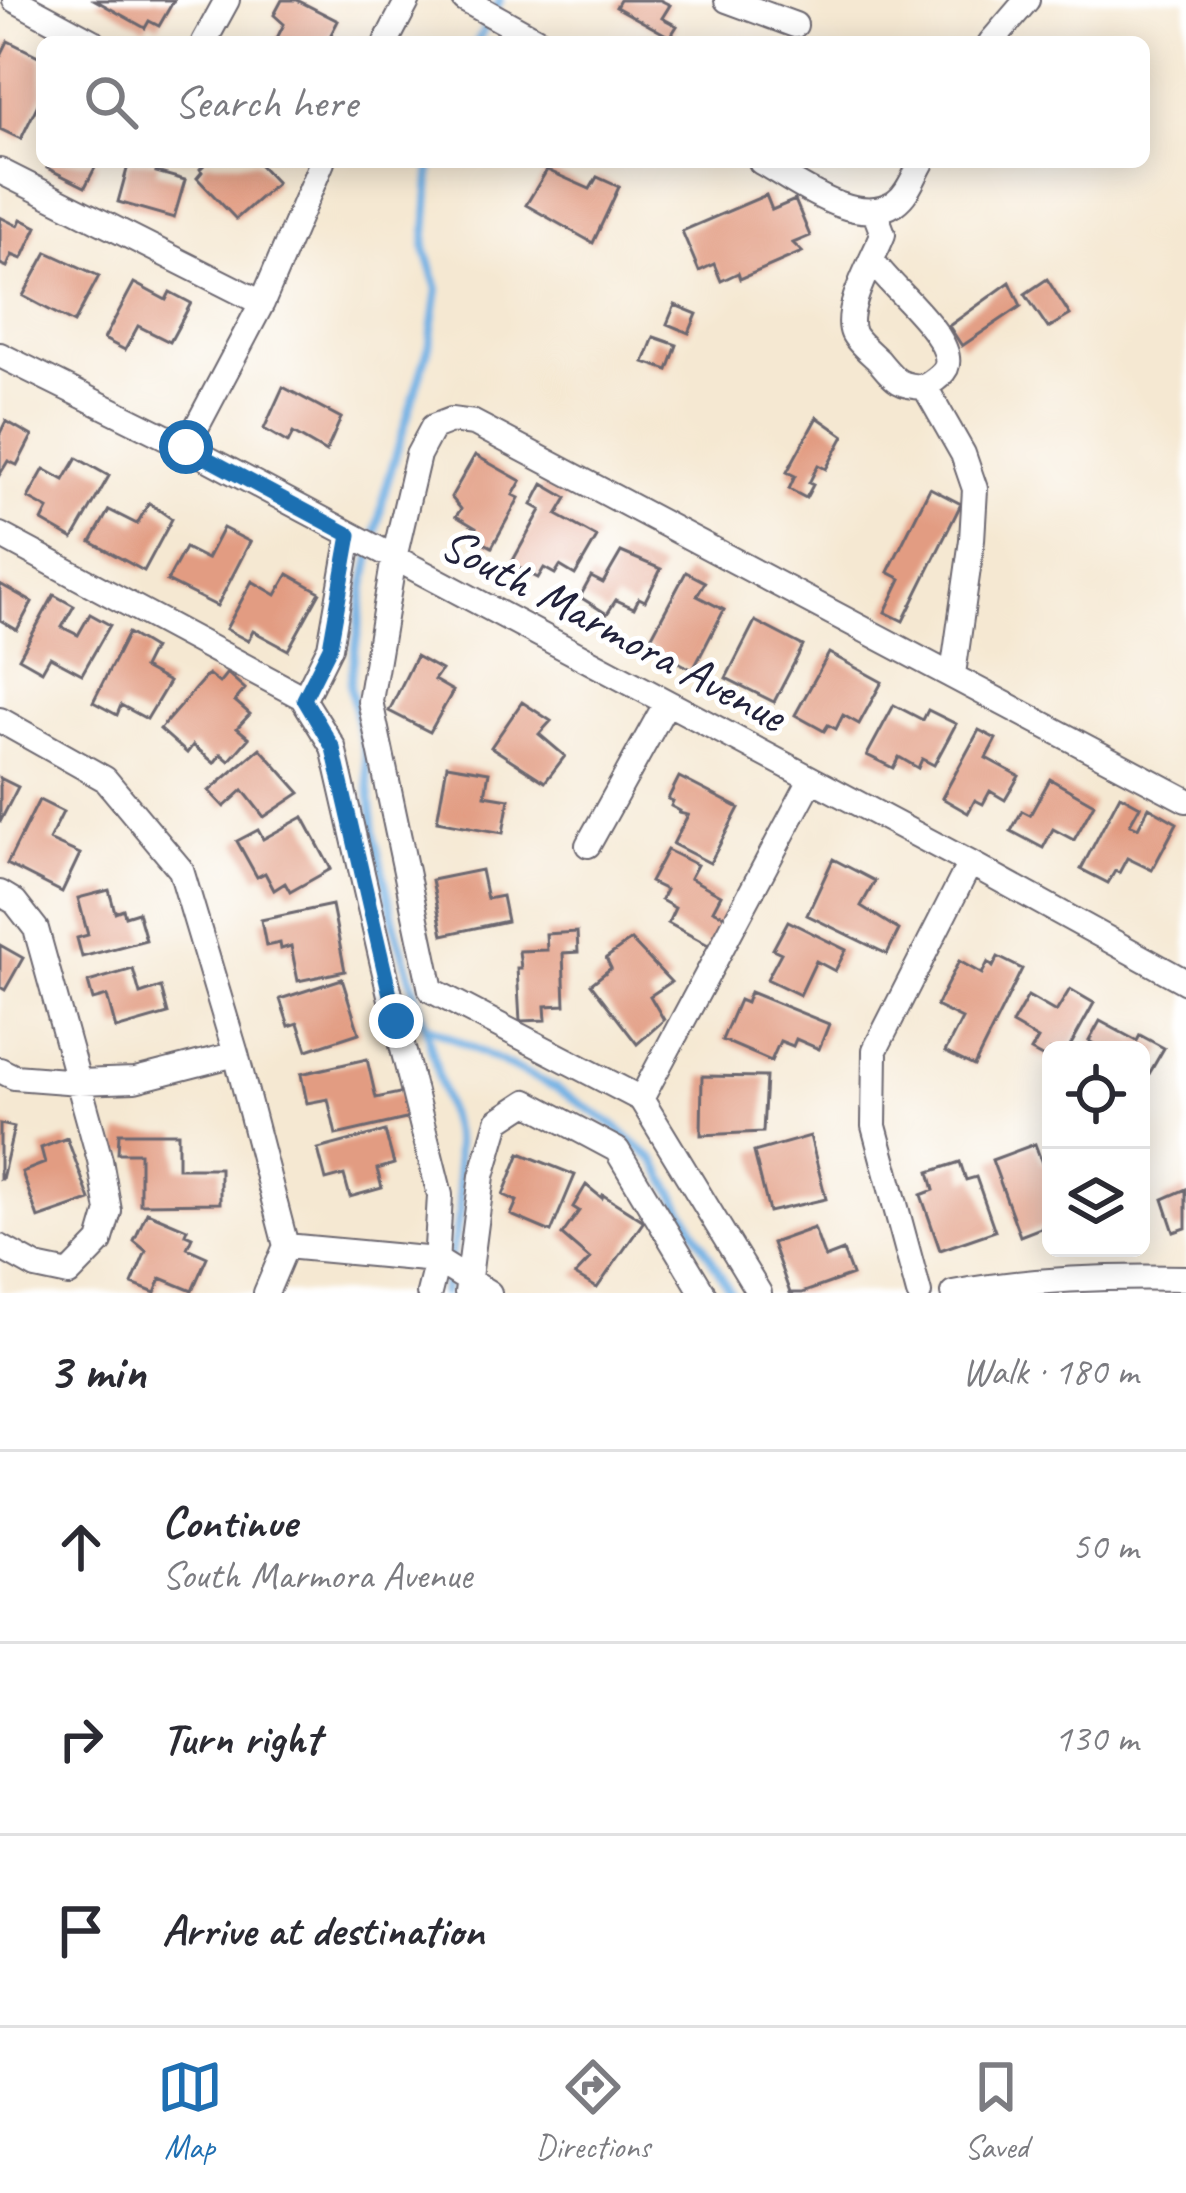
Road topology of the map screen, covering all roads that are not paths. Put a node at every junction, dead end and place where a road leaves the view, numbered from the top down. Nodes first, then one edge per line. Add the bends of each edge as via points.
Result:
1 (15, 0) edge
2 (227, 0) edge
3 (408, 0) edge
4 (465, 0) edge
5 (727, 0) edge
6 (1027, 0) edge
7 (795, 25) dead end
8 (82, 36) edge
9 (207, 36) edge
10 (389, 36) edge
11 (531, 36) edge
12 (996, 36) edge
13 (319, 168) edge
14 (772, 168) edge
15 (919, 168) edge
16 (0, 171) edge
17 (874, 210) junction
18 (873, 261) junction
19 (262, 303) junction
20 (0, 355) edge
21 (925, 387) junction
22 (186, 447) junction
23 (0, 535) edge
24 (350, 535) junction
25 (394, 558) junction
26 (953, 674) junction
27 (304, 699) junction
28 (666, 704) junction
29 (0, 720) edge
30 (811, 780) junction
31 (1186, 800) edge
32 (588, 845) dead end
33 (970, 863) junction
34 (0, 893) edge
35 (1186, 982) edge
36 (236, 1054) junction
37 (0, 1070) edge
38 (79, 1082) junction
39 (641, 1099) junction
40 (286, 1246) junction
41 (0, 1247) edge
42 (436, 1260) junction
43 (1186, 1278) edge
44 (475, 1289) edge
45 (266, 1293) edge
46 (429, 1293) edge
47 (703, 1293) edge
48 (759, 1293) edge
49 (919, 1293) edge
50 (952, 1293) edge

1 - 8 street
2 - 9 street
3 - 10 street
4 - 11 street
5 - 7 street
6 - 12 street
13 - 19 street
14 - 17 street via 840,206
15 - 17 street via 905,194
16 - 19 street
17 - 18 street via 883,234
18 - 21 street via 939,338 948,360
18 - 21 street via 856,294 853,332 897,382
19 - 22 street
20 - 22 street, South Marmora Avenue
21 - 26 street via 975,489
22 - 24 street, South Marmora Avenue
23 - 27 street
24 - 25 street, South Marmora Avenue
24 - 27 street via 330,647
25 - 26 street via 418,455 434,427 474,423
25 - 28 street, South Marmora Avenue
25 - 39 street via 370,701 431,990
26 - 31 street
27 - 42 street via 333,748 440,1195
28 - 30 street, South Marmora Avenue
28 - 32 street
29 - 36 street via 105,779 181,870
30 - 33 street, South Marmora Avenue
30 - 39 street
33 - 35 street, South Marmora Avenue
33 - 49 street via 875,1050 874,1126
34 - 38 street via 36,929
36 - 38 street via 135,1080
36 - 40 street
37 - 38 street
38 - 41 street via 109,1211 100,1242 69,1274
39 - 48 street
40 - 42 street
40 - 45 street
42 - 44 street
42 - 46 street
43 - 50 street
44 - 47 street via 482,1176 498,1121 527,1102 617,1150

